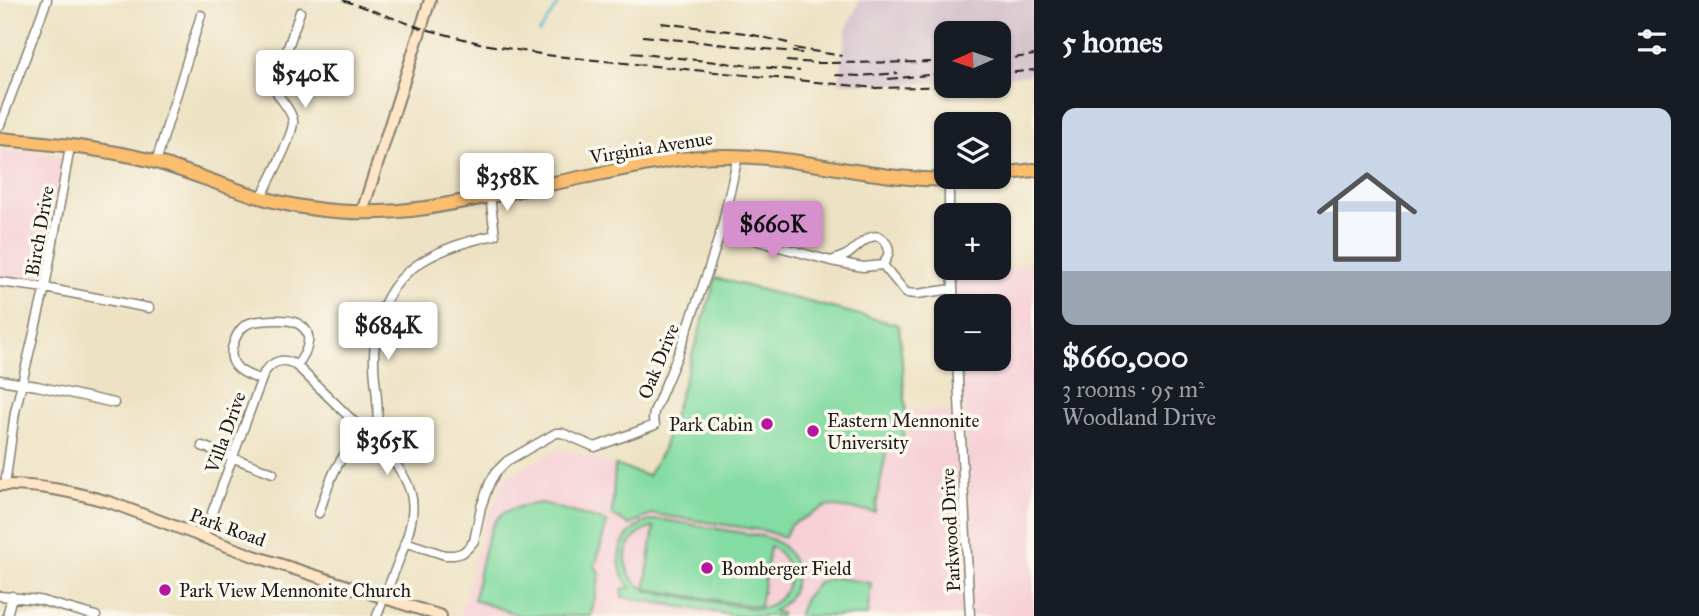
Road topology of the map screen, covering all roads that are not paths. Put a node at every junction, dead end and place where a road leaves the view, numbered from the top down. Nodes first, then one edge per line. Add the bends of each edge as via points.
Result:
1 (47, 0) edge
2 (430, 0) edge
3 (300, 12) dead end
4 (201, 15) dead end
5 (0, 125) edge
6 (0, 139) edge
7 (71, 147) junction
8 (738, 156) junction
9 (156, 162) junction
10 (1034, 170) edge
11 (1011, 173) edge
12 (934, 179) edge
13 (490, 195) junction
14 (261, 198) junction
15 (362, 212) junction
16 (721, 231) junction
17 (831, 261) junction
18 (883, 264) junction
19 (953, 280) edge
20 (0, 282) edge
21 (45, 288) junction
22 (953, 289) junction
23 (953, 294) edge
24 (149, 308) dead end
25 (296, 366) junction
26 (958, 371) edge
27 (0, 380) edge
28 (261, 380) junction
29 (22, 383) junction
30 (114, 403) dead end
31 (367, 435) junction
32 (202, 446) dead end
33 (233, 458) junction
34 (273, 472) dead end
35 (2, 485) edge
36 (319, 513) dead end
37 (203, 537) junction
38 (405, 542) junction
39 (0, 596) edge
40 (12, 596) junction
41 (384, 597) junction
42 (7, 616) edge
43 (96, 616) edge
44 (377, 616) edge
45 (441, 616) edge
46 (971, 616) edge

1 - 5 street
2 - 15 street
3 - 14 street via 275,86 289,108 293,126
4 - 9 street
6 - 7 main road, Virginia Avenue
7 - 9 main road, Virginia Avenue
7 - 21 street, Birch Drive
8 - 12 main road, Virginia Avenue
8 - 13 main road, Virginia Avenue via 668,160
8 - 16 street, Oak Drive
9 - 14 main road, Virginia Avenue
10 - 11 main road
13 - 15 main road, Virginia Avenue via 411,210
13 - 31 street via 495,235 425,258 388,297 374,346 378,421
14 - 15 main road, Virginia Avenue via 314,209
16 - 17 street
16 - 38 street, Oak Drive via 654,412 655,425 595,447 561,433 552,434 496,472 484,496 474,541 466,550 448,555
17 - 18 street via 863,267
17 - 18 street via 875,236 888,245 889,255
18 - 22 street via 906,293
19 - 22 street
20 - 21 street
21 - 24 street
21 - 29 street, Birch Drive
22 - 23 street
25 - 28 street, Villa Drive via 274,362
25 - 28 street via 308,347 301,326 287,320 249,324 235,338 232,360 240,370
25 - 31 street
26 - 46 street, Parkwood Drive
27 - 29 street
28 - 33 street, Villa Drive
29 - 30 street
29 - 35 street, Birch Drive
31 - 36 street via 338,465
31 - 38 street via 400,470 409,488 413,517
32 - 33 street
33 - 34 street
33 - 37 street, Villa Drive
35 - 37 street, Park Road via 91,496
37 - 41 street, Park Road
38 - 41 street
39 - 40 street
40 - 42 street
40 - 43 street
41 - 44 street
41 - 45 street, Park Road

